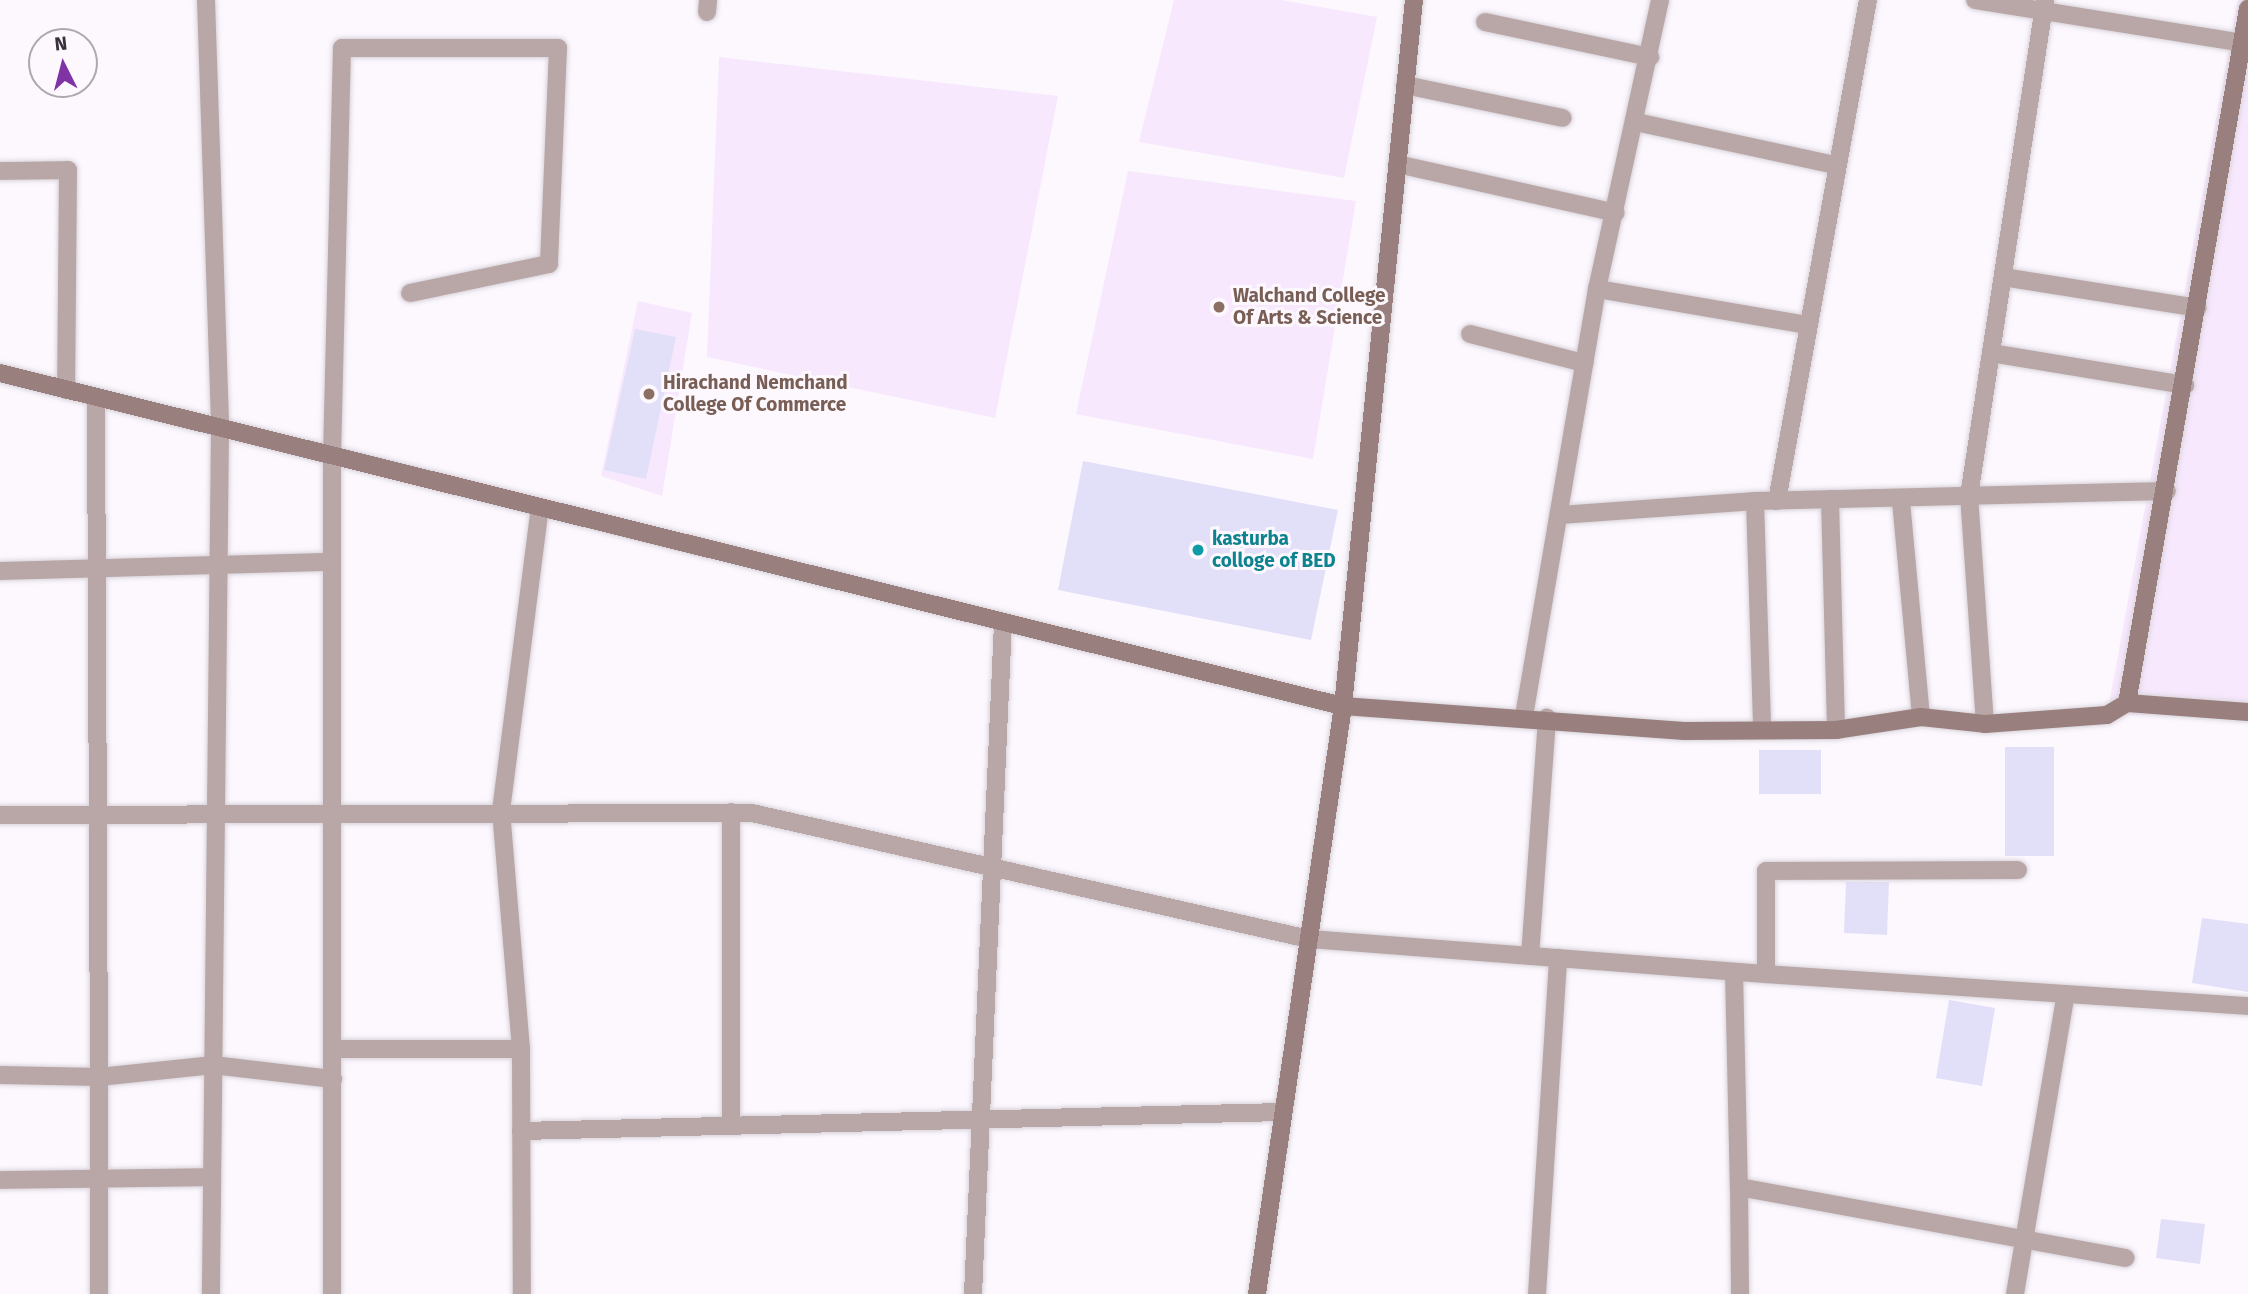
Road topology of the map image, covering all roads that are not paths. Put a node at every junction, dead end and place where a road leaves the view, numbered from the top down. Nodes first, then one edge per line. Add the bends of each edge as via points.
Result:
1 (206, 0) edge
2 (1414, 0) edge
3 (1660, 0) edge
4 (1868, 0) edge
5 (1975, 0) edge
6 (2044, 6) edge
7 (2248, 8) edge
8 (1485, 22) dead end
9 (2242, 43) junction
10 (1650, 57) junction
11 (1405, 85) junction
12 (1563, 118) dead end
13 (1636, 122) junction
14 (1397, 164) junction
15 (1835, 166) junction
16 (0, 171) edge
17 (1616, 213) junction
18 (2003, 277) junction
19 (1597, 289) junction
20 (410, 293) dead end
21 (2198, 308) junction
22 (1808, 325) junction
23 (1470, 334) dead end
24 (1992, 353) junction
25 (1584, 363) junction
26 (0, 373) edge
27 (2185, 385) junction
28 (66, 390) junction
29 (96, 397) junction
30 (220, 428) junction
31 (332, 456) junction
32 (2167, 491) junction
33 (1969, 496) junction
34 (1830, 499) junction
35 (1755, 501) junction
36 (1777, 501) junction
37 (1901, 501) junction
38 (540, 507) junction
39 (1560, 515) junction
40 (332, 562) junction
41 (97, 567) junction
42 (219, 567) junction
43 (0, 571) edge
44 (1003, 622) junction
45 (2127, 703) junction
46 (1343, 706) junction
47 (2248, 712) edge
48 (1524, 716) junction
49 (1921, 717) junction
50 (1547, 718) junction
51 (1985, 724) junction
52 (1762, 729) junction
53 (1836, 730) junction
54 (500, 811) junction
55 (731, 812) junction
56 (216, 813) junction
57 (332, 813) junction
58 (97, 814) junction
59 (0, 815) edge
60 (989, 863) junction
61 (2018, 870) dead end
62 (1308, 940) junction
63 (1530, 956) junction
64 (1558, 958) junction
65 (1734, 972) junction
66 (1766, 974) junction
67 (2066, 994) junction
68 (2248, 1006) edge
69 (521, 1048) junction
70 (333, 1049) junction
71 (213, 1065) junction
72 (0, 1074) edge
73 (99, 1077) junction
74 (333, 1079) junction
75 (1283, 1112) junction
76 (981, 1120) junction
77 (731, 1126) junction
78 (521, 1131) junction
79 (212, 1177) junction
80 (99, 1178) junction
81 (0, 1180) edge
82 (1739, 1187) junction
83 (2022, 1239) junction
84 (2126, 1258) dead end
85 (99, 1294) edge
86 (211, 1294) edge
87 (332, 1294) edge
88 (522, 1294) edge
89 (974, 1294) edge
90 (1257, 1294) edge
91 (1537, 1294) edge
92 (1740, 1294) edge
93 (2015, 1294) edge

1 - 30 street
2 - 11 street
3 - 10 street
4 - 15 street
5 - 6 street
6 - 9 street
6 - 18 street
7 - 9 street
8 - 10 street
9 - 21 street
10 - 13 street
11 - 12 street
11 - 14 street
13 - 15 street
13 - 17 street
14 - 17 street
14 - 46 street
15 - 22 street
16 - 28 street via 68,170
17 - 19 street
18 - 21 street
18 - 24 street
19 - 22 street
19 - 25 street
20 - 31 street via 549,264 558,48 342,48
21 - 27 street
22 - 36 street
23 - 25 street
24 - 27 street
24 - 33 street
25 - 39 street
26 - 28 street
27 - 32 street
28 - 29 street
29 - 30 street
29 - 41 street
30 - 31 street
30 - 42 street
31 - 38 street
31 - 40 street
32 - 33 street
32 - 45 street
33 - 37 street
33 - 51 street
34 - 36 street
34 - 37 street
34 - 53 street
35 - 36 street
35 - 39 street
35 - 52 street
37 - 49 street
38 - 44 street
38 - 54 street
39 - 48 street
40 - 42 street
40 - 57 street
41 - 42 street
41 - 43 street
41 - 58 street
42 - 56 street
44 - 46 street
44 - 60 street
45 - 47 street
45 - 51 street via 2107,715
46 - 48 street
46 - 62 street
48 - 50 street
49 - 51 street
49 - 53 street
50 - 52 street via 1614,729
50 - 63 street
52 - 53 street
54 - 55 street
54 - 57 street
54 - 69 street
55 - 60 street
55 - 77 street
56 - 57 street
56 - 58 street
56 - 71 street
57 - 70 street
58 - 59 street
58 - 73 street
60 - 62 street
60 - 76 street
61 - 66 street via 1766,871
62 - 63 street
62 - 75 street
63 - 64 street
64 - 65 street
64 - 91 street
65 - 66 street
65 - 82 street
66 - 67 street
67 - 68 street
67 - 83 street
69 - 70 street
69 - 78 street
70 - 74 street
71 - 73 street
71 - 74 street
71 - 79 street
72 - 73 street
73 - 80 street
74 - 87 street
75 - 76 street
75 - 90 street
76 - 77 street
76 - 89 street
77 - 78 street
78 - 88 street
79 - 80 street
79 - 86 street
80 - 81 street
80 - 85 street
82 - 83 street
82 - 92 street
83 - 84 street
83 - 93 street

